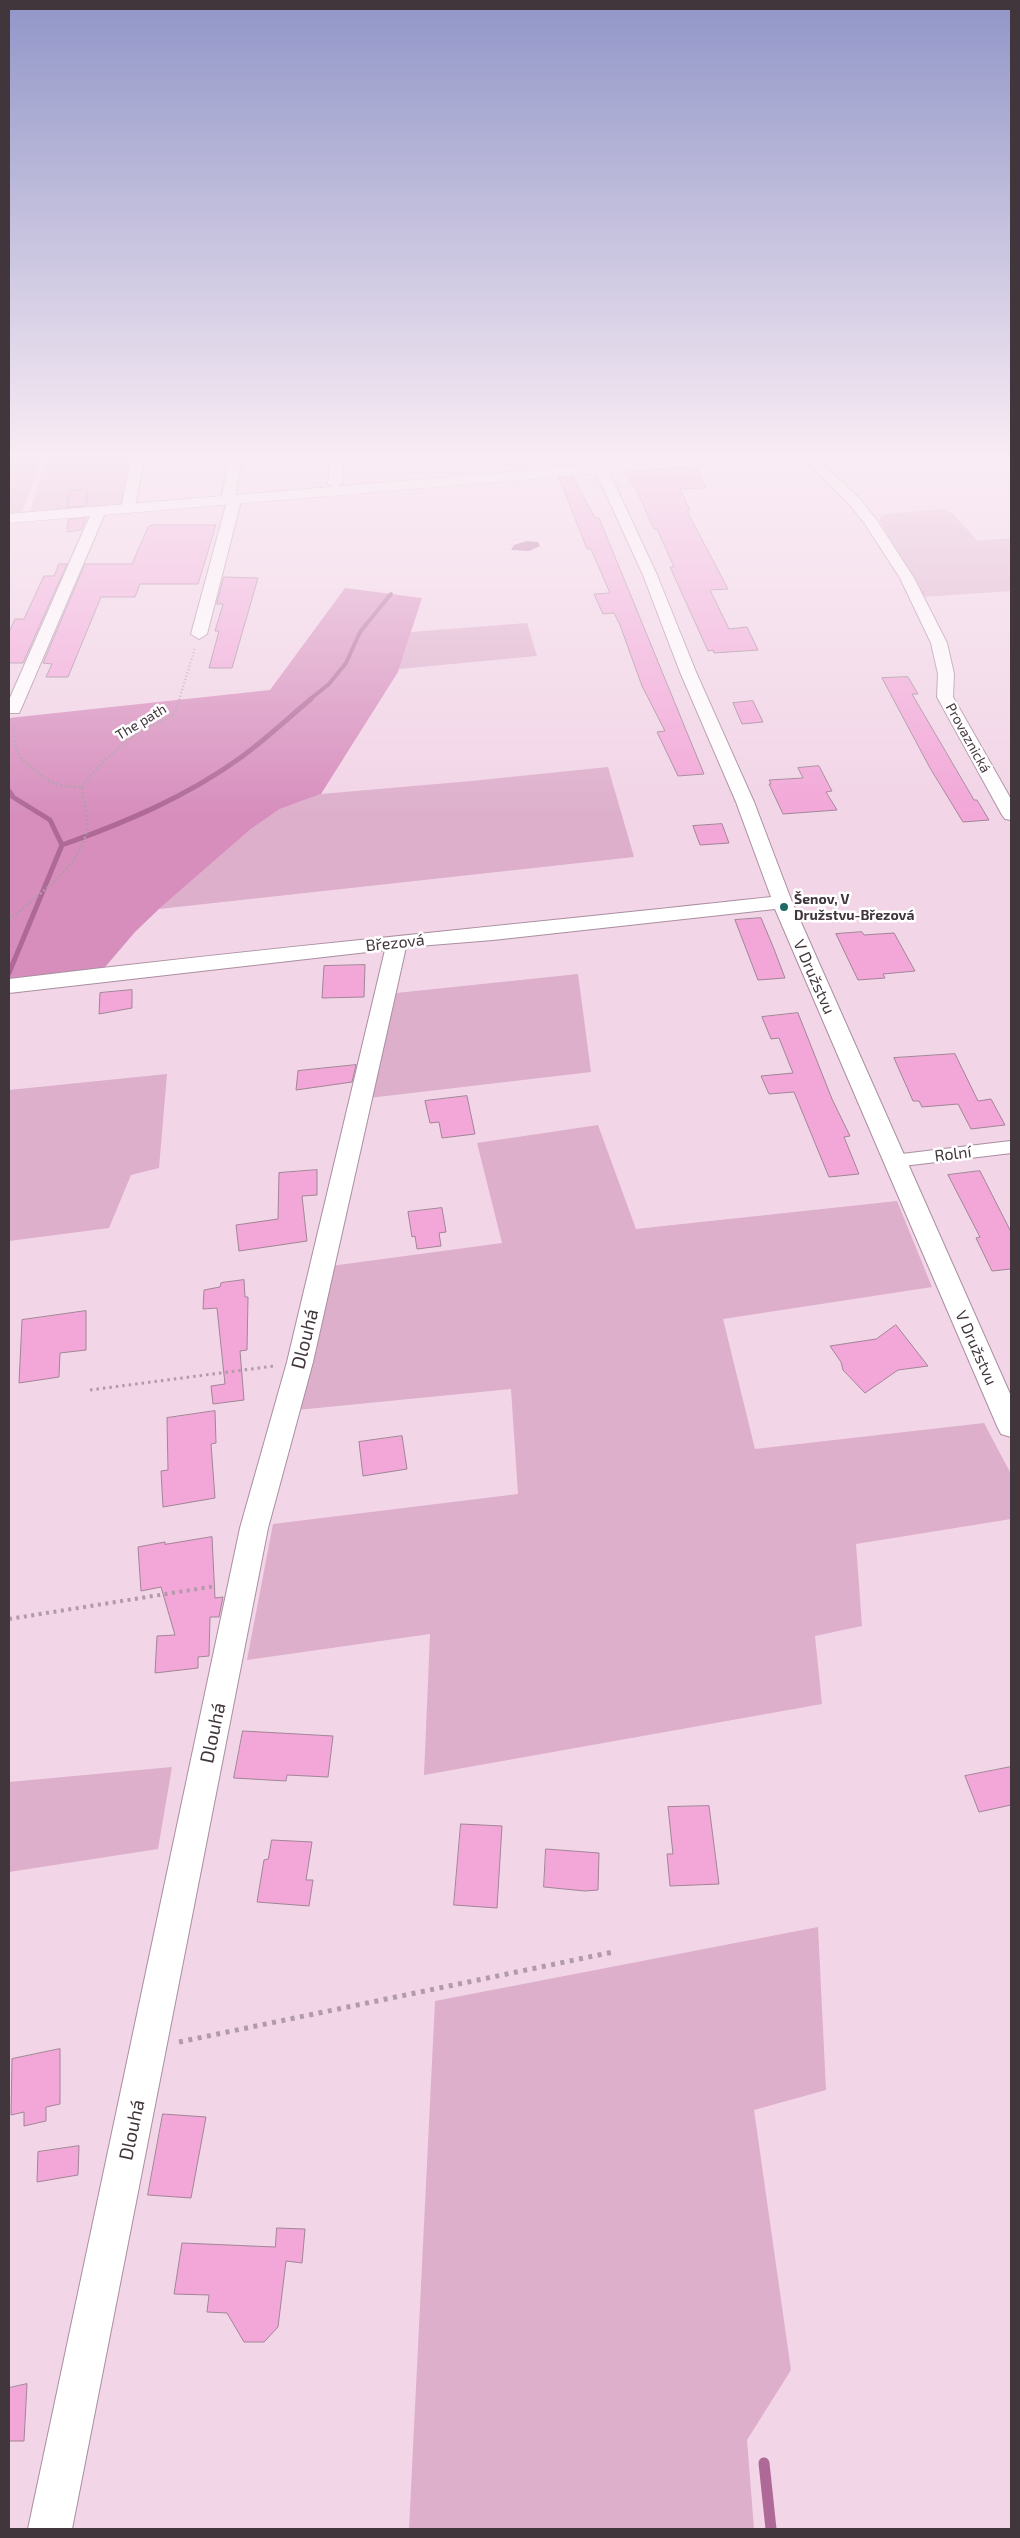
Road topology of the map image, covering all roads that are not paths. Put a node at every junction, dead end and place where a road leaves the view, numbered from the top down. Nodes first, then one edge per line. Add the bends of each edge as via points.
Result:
1 (70, 577) edge
2 (213, 577) edge
3 (651, 577) edge
4 (907, 577) edge
5 (199, 634) road end
6 (13, 709) road end
7 (1011, 815) edge
8 (782, 902) junction
9 (397, 942) junction
10 (11, 986) edge
11 (1011, 1147) edge
12 (894, 1161) junction
13 (1011, 1426) edge
14 (50, 2529) edge

1 - 6 street
2 - 5 street
3 - 8 street, V Družstvu via 745,802
4 - 7 street, Provaznická via 940,643 946,696
8 - 9 street, Březová
8 - 12 street, V Družstvu
9 - 10 street, Březová
9 - 14 street, Dlouhá via 300,1362 254,1528
11 - 12 lane, Rolní
12 - 13 street, V Družstvu

